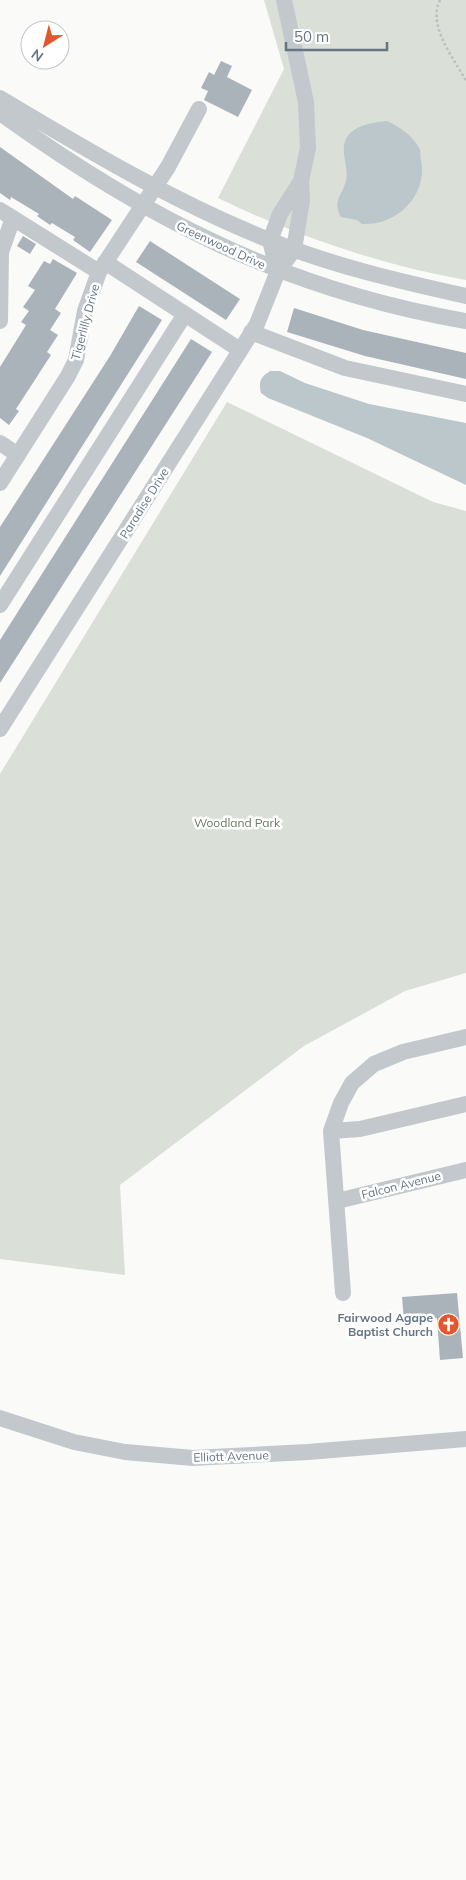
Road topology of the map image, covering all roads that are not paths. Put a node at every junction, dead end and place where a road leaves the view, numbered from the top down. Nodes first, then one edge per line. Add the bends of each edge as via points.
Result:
1 (284, 0) edge
2 (0, 98) edge
3 (199, 109) dead end
4 (0, 113) edge
5 (301, 180) junction
6 (155, 188) junction
7 (142, 206) junction
8 (6, 214) edge
9 (270, 241) junction
10 (294, 250) junction
11 (102, 267) junction
12 (278, 271) junction
13 (466, 296) edge
14 (185, 314) junction
15 (0, 320) edge
16 (466, 321) edge
17 (251, 332) junction
18 (240, 350) junction
19 (466, 394) edge
20 (0, 443) edge
21 (18, 455) junction
22 (0, 483) edge
23 (0, 605) edge
24 (5, 710) edge
25 (0, 729) edge
26 (466, 1037) edge
27 (466, 1104) edge
28 (331, 1131) junction
29 (466, 1170) edge
30 (337, 1201) junction
31 (343, 1293) dead end
32 (0, 1418) edge
33 (466, 1440) edge

1 - 5 street via 307,108 308,148
2 - 6 street, Greenwood Drive
3 - 6 street, Tigerlilly Drive
4 - 7 street, Greenwood Drive
5 - 9 street via 280,214
5 - 10 street via 302,200
6 - 7 street, Tigerlilly Drive
6 - 9 street, Greenwood Drive
7 - 11 street, Tigerlilly Drive
7 - 12 street, Greenwood Drive via 205,239
8 - 11 street
8 - 15 street
9 - 10 street, Greenwood Drive
9 - 12 street
10 - 12 street, Paradise Drive
10 - 13 street, Greenwood Drive via 365,273
11 - 14 street
11 - 21 street, Tigerlilly Drive via 86,311 76,360
12 - 16 street, Greenwood Drive via 378,303
12 - 17 street, Paradise Drive
14 - 18 street
14 - 23 street
17 - 18 street, Paradise Drive
17 - 19 street via 345,368
18 - 24 street, Paradise Drive
20 - 21 street
21 - 22 street, Tigerlilly Drive
24 - 25 street, Paradise Drive
26 - 28 street via 403,1052 374,1064 352,1082 340,1103
27 - 28 street via 360,1129
28 - 30 street
29 - 30 street, Falcon Avenue
30 - 31 street
32 - 33 street, Elliott Avenue via 74,1442 154,1456 194,1458

